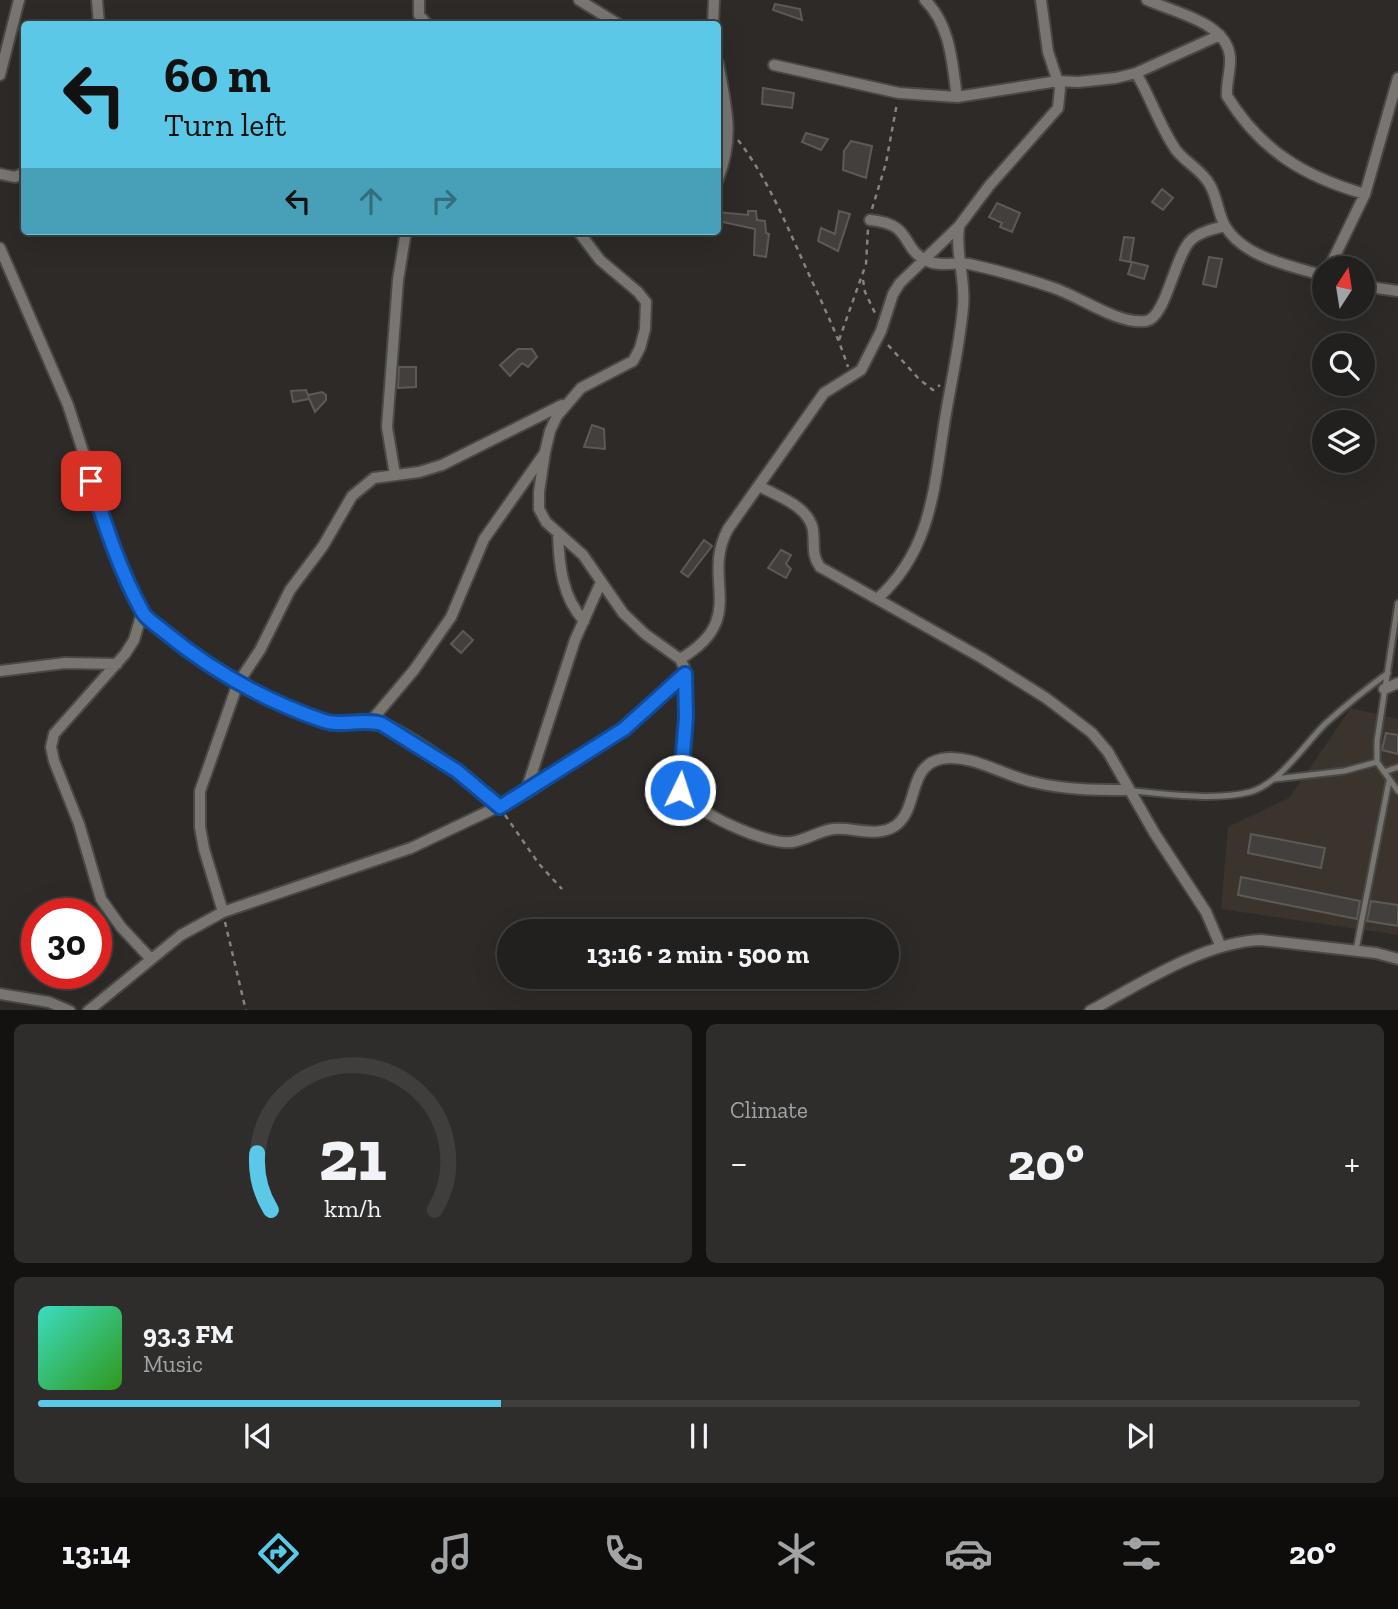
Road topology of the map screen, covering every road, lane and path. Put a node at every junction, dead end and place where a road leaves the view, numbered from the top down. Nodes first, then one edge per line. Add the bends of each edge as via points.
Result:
1 (19, 0) edge
2 (419, 0) edge
3 (579, 0) edge
4 (603, 0) edge
5 (714, 0) edge
6 (925, 0) edge
7 (1041, 0) edge
8 (1147, 0) edge
9 (99, 2) edge
10 (598, 13) junction
11 (99, 21) edge
12 (424, 21) edge
13 (613, 21) edge
14 (713, 21) edge
15 (1220, 35) junction
16 (774, 65) dead end
17 (1136, 73) junction
18 (0, 75) edge
19 (1398, 78) edge
20 (1058, 81) junction
21 (721, 82) edge
22 (957, 97) junction
23 (728, 127) junction
24 (721, 169) edge
25 (0, 174) edge
26 (21, 174) edge
27 (1365, 194) junction
28 (870, 220) dead end
29 (959, 226) junction
30 (1225, 226) junction
31 (405, 235) edge
32 (582, 235) edge
33 (0, 248) edge
34 (1335, 256) edge
35 (925, 260) junction
36 (958, 263) junction
37 (1312, 271) edge
38 (863, 276) dead end
39 (1376, 288) edge
40 (1398, 291) edge
41 (881, 331) junction
42 (953, 373) junction
43 (852, 378) junction
44 (567, 402) junction
45 (545, 452) junction
46 (395, 475) junction
47 (759, 486) junction
48 (558, 533) junction
49 (600, 582) junction
50 (877, 599) junction
51 (1398, 603) edge
52 (142, 613) junction
53 (584, 621) junction
54 (680, 659) junction
55 (117, 664) junction
56 (0, 671) edge
57 (1388, 673) junction
58 (685, 674) junction
59 (238, 683) junction
60 (1398, 683) edge
61 (1384, 689) junction
62 (371, 721) junction
63 (1377, 762) junction
64 (1398, 767) edge
65 (1384, 772) junction
66 (1275, 779) junction
67 (1389, 781) junction
68 (1128, 790) junction
69 (1398, 791) edge
70 (525, 794) junction
71 (500, 807) junction
72 (562, 889) dead end
73 (223, 912) junction
74 (1221, 947) junction
75 (1356, 952) junction
76 (150, 958) junction
77 (1398, 959) edge
78 (0, 994) edge
79 (28, 998) junction
80 (32, 1010) edge
81 (70, 1010) edge
82 (88, 1010) edge
83 (247, 1010) edge
84 (1090, 1010) edge

1 - 18 street
2 - 12 street via 419,15
3 - 10 street
4 - 10 street
5 - 14 street
6 - 22 street via 942,21
7 - 20 street via 1048,52
8 - 15 street
9 - 11 street
10 - 13 street
15 - 17 street
15 - 27 street via 1230,56 1227,96 1257,137 1304,172
16 - 22 street via 899,93
17 - 20 street
17 - 30 street via 1178,153 1210,184
19 - 27 street
20 - 22 street
20 - 29 street via 1058,108
21 - 23 street
23 - 24 street
23 - 43 path via 761,173 783,217
25 - 26 street
27 - 34 street
28 - 35 street via 896,226
29 - 35 street
29 - 36 street
30 - 36 street via 1191,240 1158,313 1146,321 1132,321 1054,287
30 - 37 street via 1261,256
31 - 46 street via 387,427
32 - 44 street via 600,260 638,292 647,313 633,361 588,384
33 - 52 street via 68,405 114,548
35 - 36 street
35 - 41 street via 900,283
36 - 42 street via 964,305
38 - 41 path
39 - 40 street
41 - 42 path via 895,354 933,390
41 - 43 street
42 - 50 street via 926,522 899,580
43 - 47 street via 824,393
44 - 45 street via 553,423
44 - 46 street via 442,465
45 - 48 street via 539,509
45 - 62 street via 484,539 451,617
46 - 59 street via 373,478 352,496 290,590
47 - 50 street via 808,517 813,557 820,567
47 - 54 street via 721,541 720,604 710,634
48 - 49 street via 583,555
48 - 53 street via 565,586
49 - 53 street
49 - 54 street via 623,613
50 - 68 street via 982,658 1074,718 1108,752
51 - 57 lane
52 - 55 street via 134,640
52 - 59 street via 186,650
53 - 70 street
54 - 58 street
55 - 56 street via 65,663
55 - 76 street via 54,734 51,747 101,899
57 - 61 lane
57 - 66 lane via 1333,717
58 - 68 street via 680,790 685,799 717,818 778,842 833,829 884,831 898,825 918,777 926,766 939,760 966,760 1062,788
58 - 70 street via 624,729
59 - 62 street via 327,722
59 - 73 street via 198,805 204,849
60 - 61 street
61 - 63 lane
62 - 71 street via 398,732 457,771
63 - 65 lane
63 - 66 lane
64 - 65 lane
65 - 67 lane
66 - 68 lane via 1251,791 1219,795
67 - 69 lane
67 - 75 lane
68 - 74 street via 1206,912
70 - 71 street
71 - 72 path
71 - 73 street via 411,848
73 - 76 street
73 - 83 path
74 - 75 street via 1261,940
74 - 84 street
75 - 77 street
76 - 82 street
78 - 79 street
79 - 80 street
79 - 81 street

